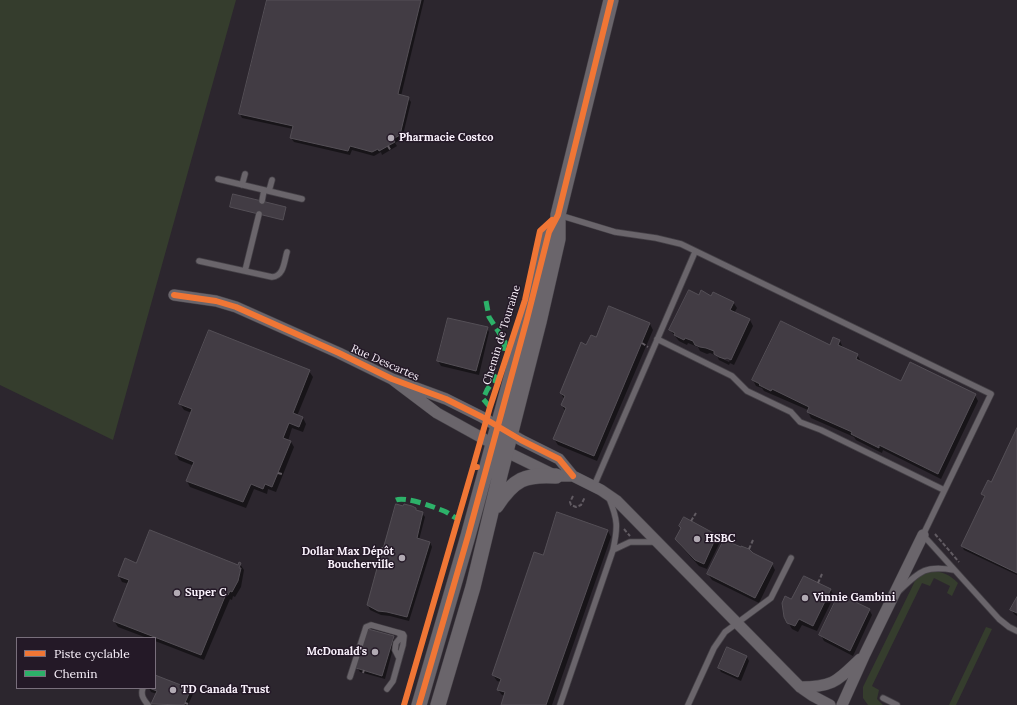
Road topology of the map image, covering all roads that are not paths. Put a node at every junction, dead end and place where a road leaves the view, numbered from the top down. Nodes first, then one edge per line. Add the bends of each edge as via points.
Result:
1 (611, 0) edge
2 (245, 174) dead end
3 (218, 179) dead end
4 (272, 180) dead end
5 (242, 185) junction
6 (267, 191) junction
7 (302, 199) dead end
8 (262, 201) dead end
9 (258, 214) dead end
10 (558, 215) junction
11 (287, 252) dead end
12 (695, 252) junction
13 (199, 261) dead end
14 (245, 271) junction
15 (174, 295) dead end
16 (657, 339) junction
17 (392, 379) junction
18 (497, 426) junction
19 (510, 434) junction
20 (492, 444) junction
21 (506, 451) junction
22 (556, 476) junction
23 (574, 476) junction
24 (594, 486) junction
25 (944, 490) junction
26 (607, 494) junction
27 (491, 513) junction
28 (923, 535) junction
29 (657, 542) junction
30 (613, 550) junction
31 (791, 558) dead end
32 (955, 570) junction
33 (894, 596) junction
34 (737, 623) junction
35 (1017, 631) edge
36 (865, 654) junction
37 (350, 677) dead end
38 (800, 687) junction
39 (142, 689) edge
40 (387, 689) dead end
41 (883, 698) dead end
42 (148, 705) edge
43 (419, 705) edge
44 (438, 705) edge
45 (560, 705) edge
46 (688, 705) edge
47 (830, 705) edge
48 (842, 705) edge
49 (897, 705) edge

1 - 10 street, Chemin de Touraine
2 - 5 lane
3 - 5 lane
4 - 6 lane
5 - 6 lane
6 - 7 lane
6 - 8 lane
9 - 14 lane
10 - 12 lane via 615,232 681,244
10 - 18 street, Chemin de Touraine via 549,232
10 - 19 street, Chemin de Touraine via 558,239
11 - 14 lane via 281,272 275,277
12 - 16 lane
12 - 25 lane via 991,394
13 - 14 lane
15 - 17 street, Rue Descartes via 216,301 236,307
16 - 24 lane
16 - 25 lane via 732,376 747,391 791,412 800,422
17 - 18 street, Rue Descartes via 446,399
17 - 20 street, Rue Descartes via 437,413
18 - 19 street, Rue Descartes
18 - 20 street, Chemin de Touraine
19 - 21 street, Chemin de Touraine
19 - 23 street, Rue Descartes via 559,459
20 - 21 street, Rue Descartes
20 - 43 street, Chemin de Touraine
21 - 22 street, Rue Descartes
21 - 27 street, Chemin de Touraine
22 - 23 street, Rue Descartes
22 - 27 street via 535,476 518,482 507,490
23 - 24 street
24 - 26 street
25 - 28 lane
26 - 29 street
26 - 30 lane via 617,523
27 - 44 street, Chemin de Touraine via 473,587
28 - 32 lane
28 - 33 street
29 - 30 lane via 630,542
29 - 34 street
30 - 45 lane
31 - 34 lane via 771,598
32 - 33 lane via 926,569 918,573
32 - 35 lane via 999,619
33 - 36 street
34 - 38 street
34 - 46 lane via 725,632 714,648
36 - 38 street via 835,682 816,687
36 - 48 street
37 - 40 lane via 366,627 371,625 403,634 399,658
38 - 47 street
39 - 42 lane
41 - 49 lane

